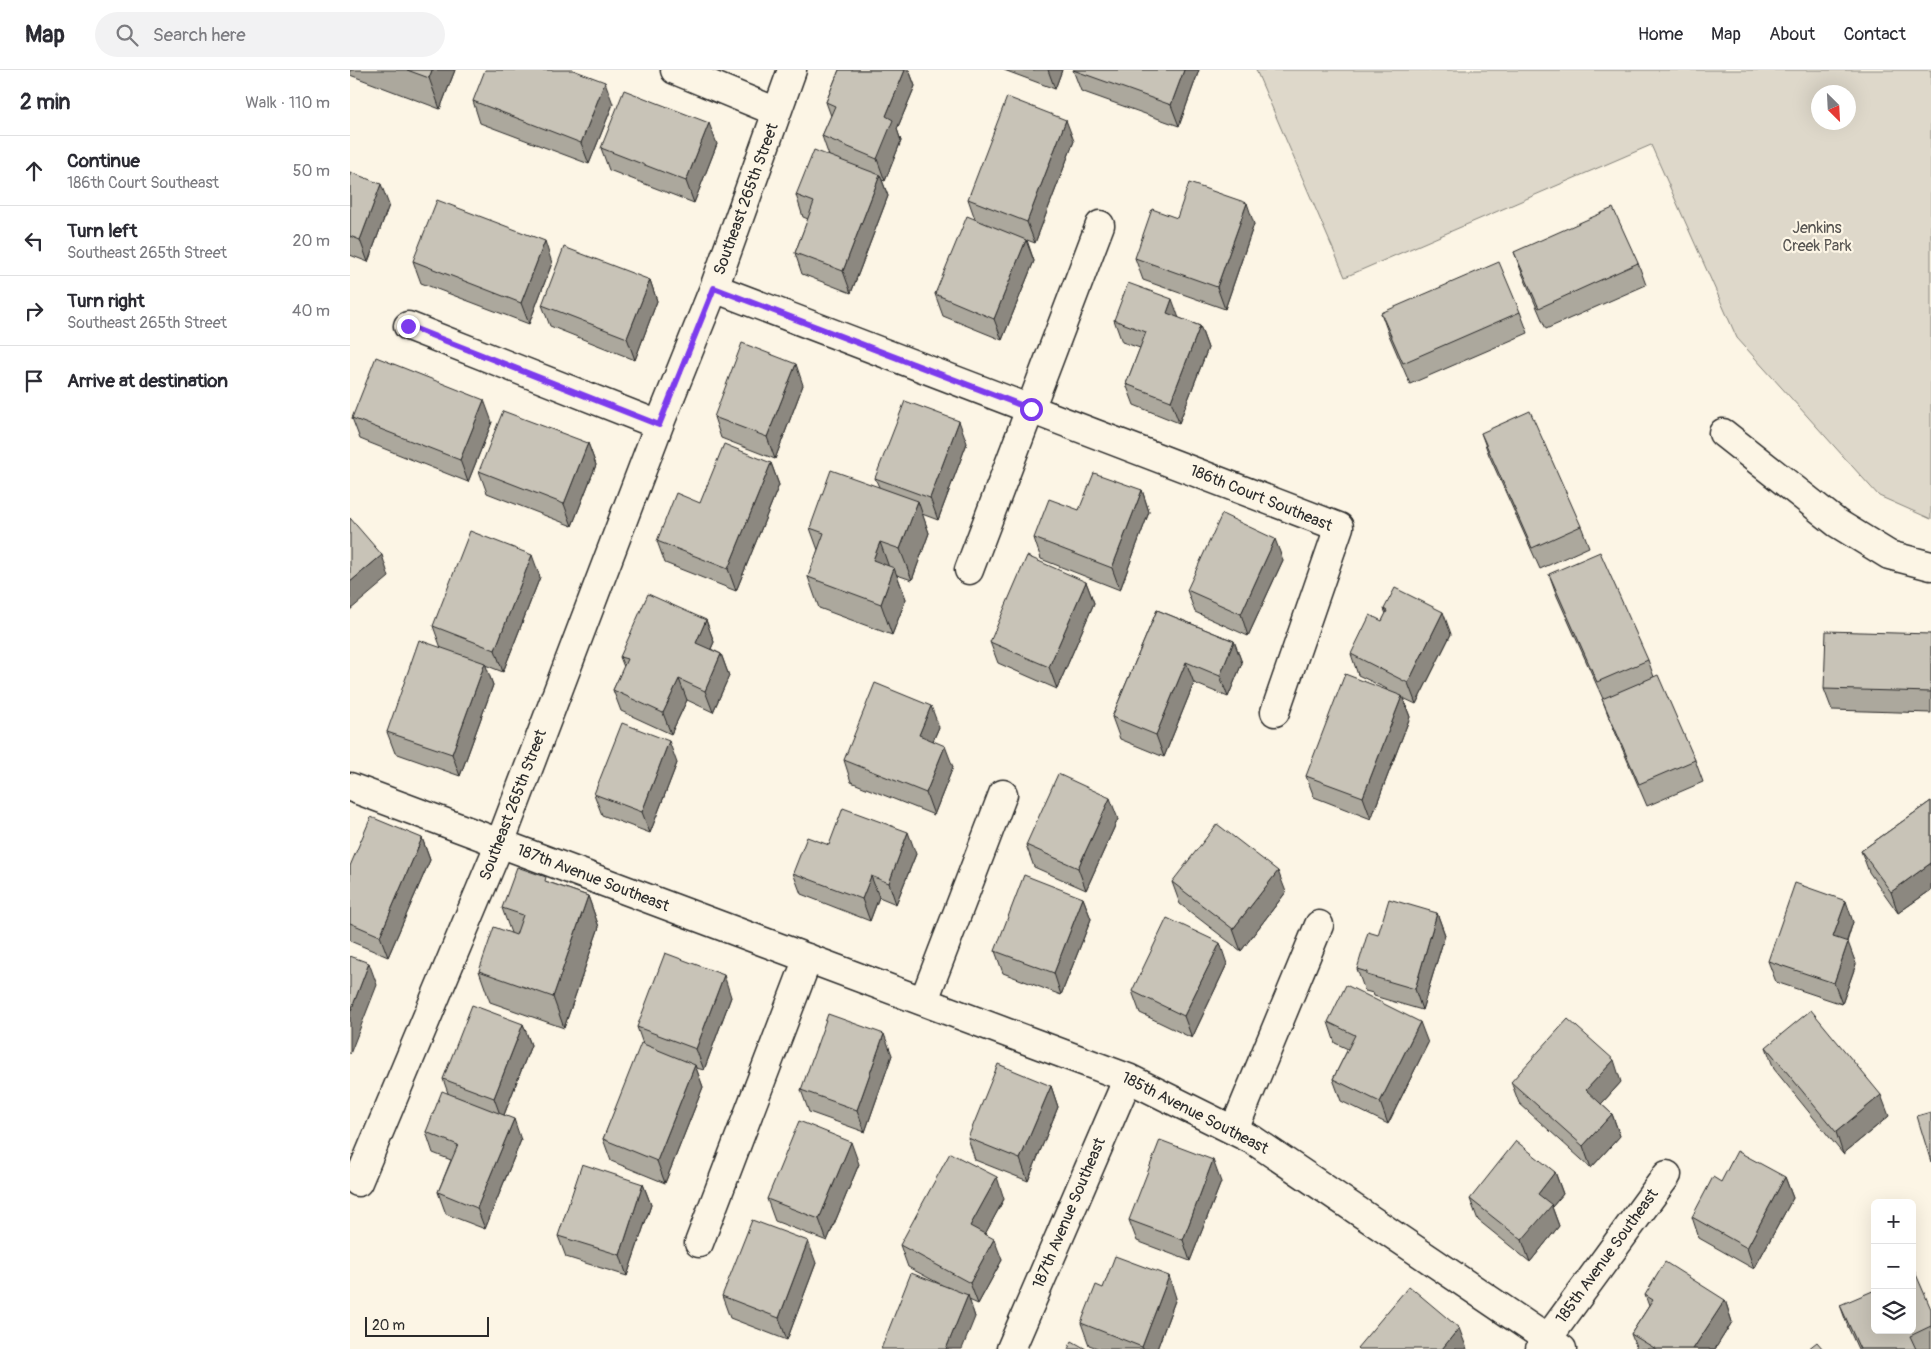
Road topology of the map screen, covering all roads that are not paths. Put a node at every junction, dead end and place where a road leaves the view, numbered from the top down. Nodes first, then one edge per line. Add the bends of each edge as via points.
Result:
1 (675, 70) edge
2 (792, 70) edge
3 (777, 112) junction
4 (1100, 225) dead end
5 (714, 288) junction
6 (408, 326) dead end
7 (1031, 409) junction
8 (659, 425) junction
9 (1723, 433) dead end
10 (1931, 566) edge
11 (969, 570) dead end
12 (1275, 712) dead end
13 (350, 787) edge
14 (1004, 794) dead end
15 (500, 843) junction
16 (1319, 925) dead end
17 (808, 958) junction
18 (863, 979) joint
19 (924, 1000) junction
20 (1128, 1078) junction
21 (1234, 1130) junction
22 (1667, 1175) dead end
23 (358, 1182) dead end
24 (698, 1242) dead end
25 (1550, 1345) edge
26 (1011, 1349) edge

1 - 3 street, Southeast 265th Street
2 - 3 street, Southeast 265th Street
3 - 5 street, Southeast 265th Street
4 - 7 street
5 - 7 street, 186th Court Southeast
5 - 8 street, Southeast 265th Street
6 - 8 street
7 - 11 street
7 - 12 street, 186th Court Southeast via 1339,527
8 - 15 street, Southeast 265th Street
9 - 10 street via 1837,523 1889,555
13 - 15 street, 187th Avenue Southeast
14 - 19 street
15 - 17 street, 187th Avenue Southeast
15 - 23 street, Southeast 265th Street
16 - 21 street
17 - 18 street, 187th Avenue Southeast
17 - 24 street
18 - 19 street, 185th Avenue Southeast
19 - 20 street, 185th Avenue Southeast
20 - 21 street, 185th Avenue Southeast
20 - 26 street, 187th Avenue Southeast
21 - 25 street, 185th Avenue Southeast
22 - 25 street, 185th Avenue Southeast

